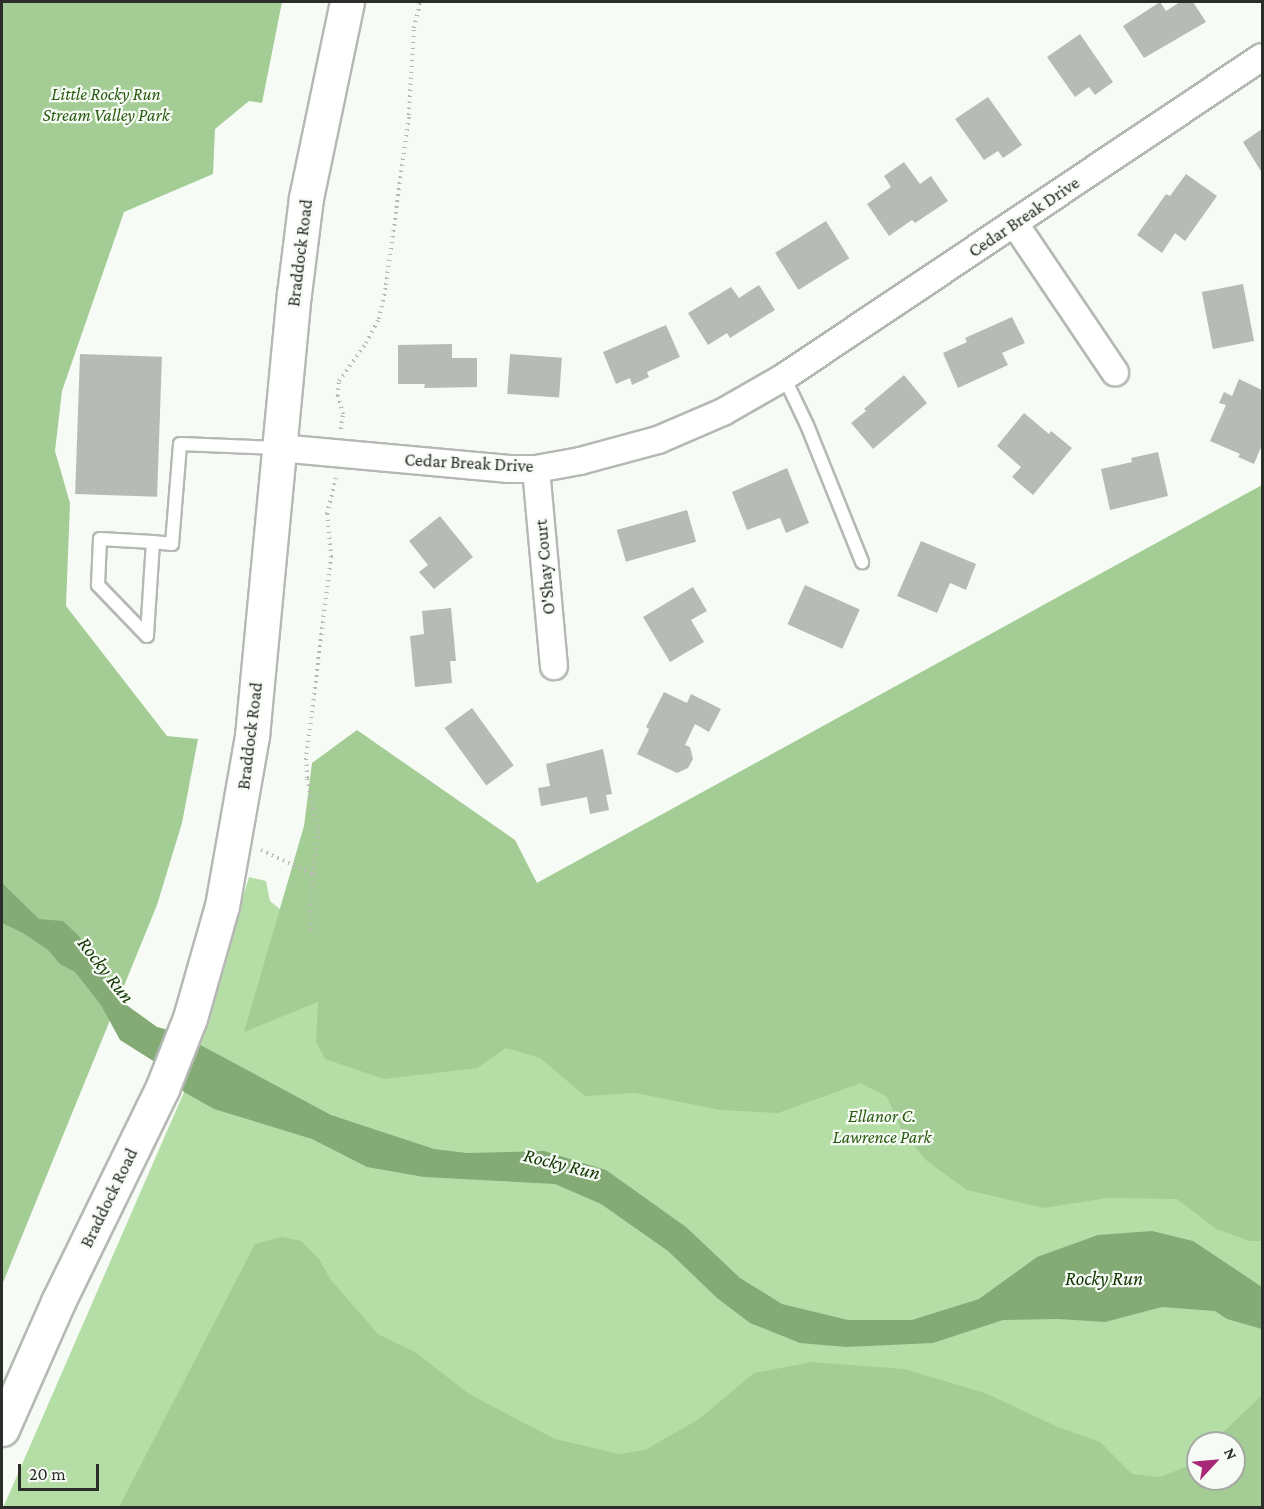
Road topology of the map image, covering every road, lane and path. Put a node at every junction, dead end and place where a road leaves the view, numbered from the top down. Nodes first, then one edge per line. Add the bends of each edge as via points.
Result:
1 (347, 2) edge
2 (1263, 57) edge
3 (1015, 224) junction
4 (1115, 372) dead end
5 (784, 376) junction
6 (279, 448) junction
7 (536, 469) junction
8 (153, 542) junction
9 (862, 562) dead end
10 (554, 666) dead end
11 (313, 874) dead end
12 (310, 930) dead end
13 (2, 1429) edge

1 - 6 main road, Braddock Road via 306,198
2 - 3 street, Cedar Break Drive
3 - 4 street
3 - 5 street, Cedar Break Drive
5 - 7 street, Cedar Break Drive via 723,412 658,440
5 - 9 lane
6 - 7 street, Cedar Break Drive
6 - 8 lane via 180,444 172,544
6 - 13 main road, Braddock Road via 253,726 222,906 190,1018 162,1089 58,1302
7 - 10 street, O'Shay Court
8 - 8 lane via 100,539 98,585 147,636
11 - 12 path

